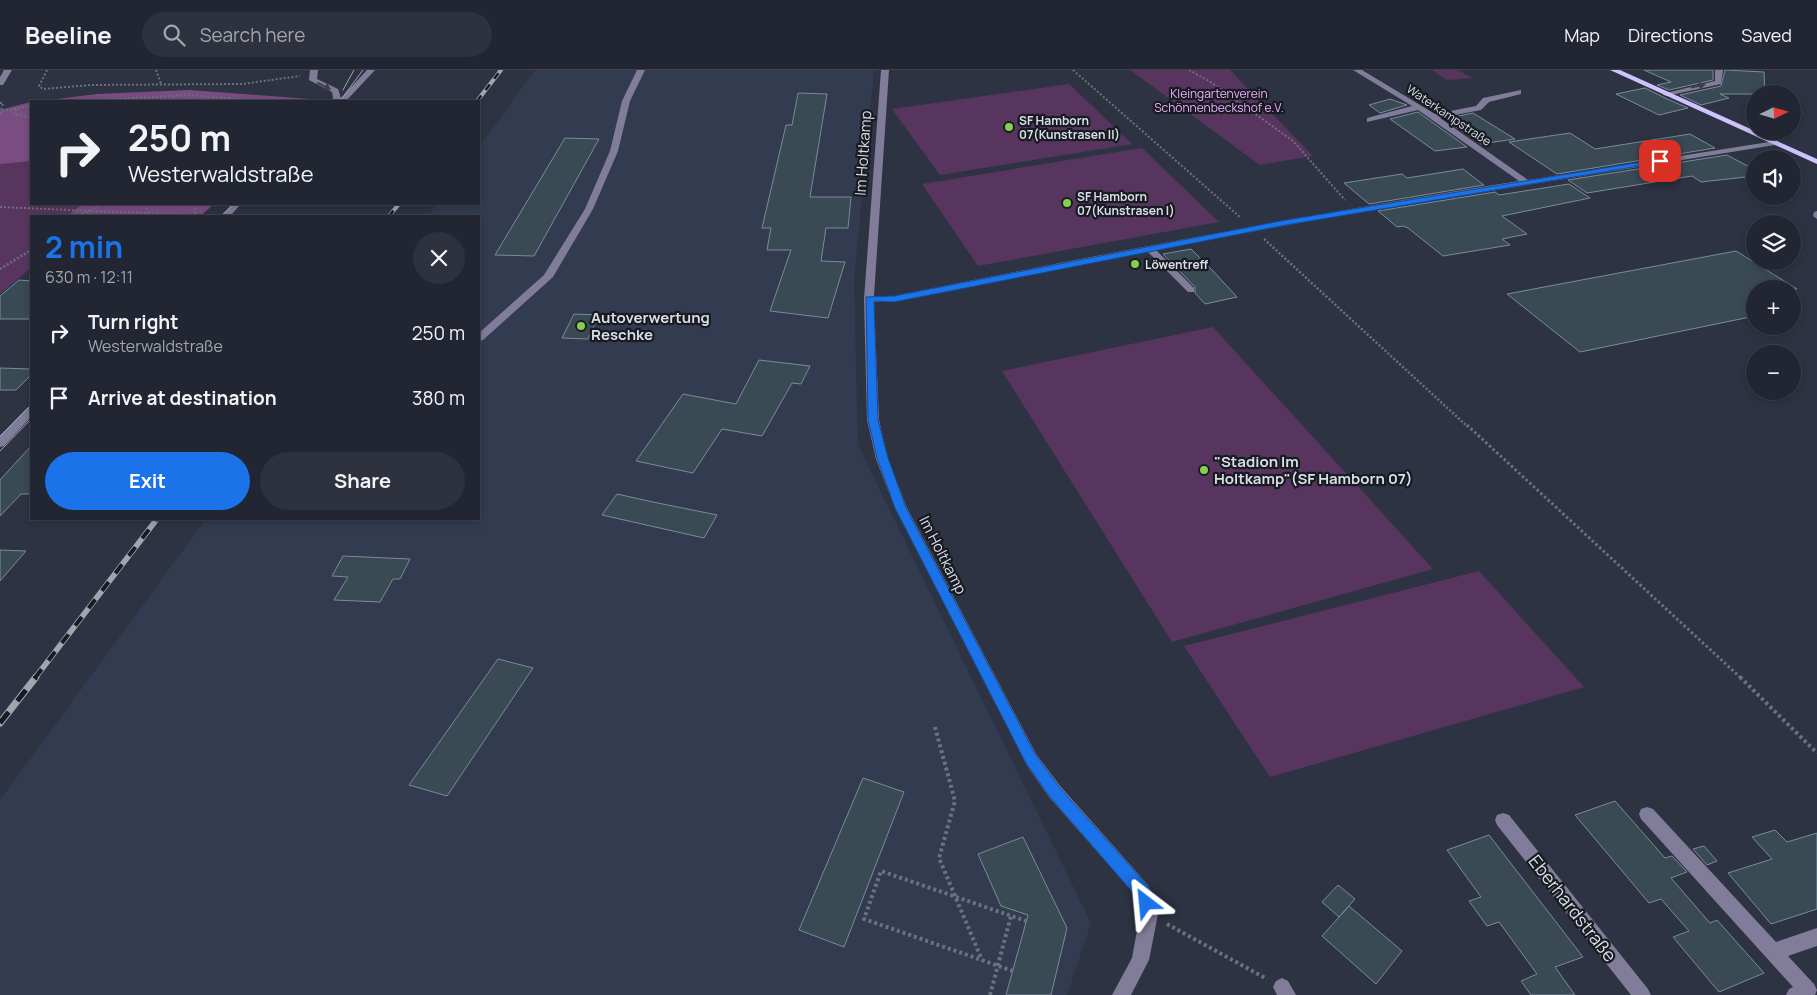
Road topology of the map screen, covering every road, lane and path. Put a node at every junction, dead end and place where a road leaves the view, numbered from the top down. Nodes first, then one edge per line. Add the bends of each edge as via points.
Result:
1 (8, 70) edge
2 (47, 70) edge
3 (156, 70) edge
4 (371, 70) edge
5 (641, 70) edge
6 (884, 70) edge
7 (1072, 70) edge
8 (1189, 70) edge
9 (1357, 70) edge
10 (1614, 70) edge
11 (1719, 70) edge
12 (314, 72) edge
13 (0, 83) edge
14 (160, 84) junction
15 (1518, 92) dead end
16 (1666, 94) junction
17 (230, 97) junction
18 (114, 98) junction
19 (91, 100) edge
20 (111, 100) edge
21 (228, 100) edge
22 (249, 100) edge
23 (336, 100) edge
24 (343, 100) edge
25 (0, 103) edge
26 (30, 106) edge
27 (16, 108) junction
28 (1419, 108) junction
29 (2, 110) junction
30 (0, 114) edge
31 (1433, 117) junction
32 (30, 118) edge
33 (1370, 120) dead end
34 (1775, 143) junction
35 (1817, 162) edge
36 (1526, 182) junction
37 (100, 205) edge
38 (145, 205) edge
39 (237, 205) edge
40 (0, 207) edge
41 (88, 210) junction
42 (1354, 210) junction
43 (148, 213) junction
44 (80, 215) edge
45 (196, 215) edge
46 (226, 215) edge
47 (1252, 228) junction
48 (1149, 248) junction
49 (30, 251) edge
50 (0, 269) edge
51 (1191, 290) dead end
52 (869, 299) junction
53 (480, 337) edge
54 (30, 412) edge
55 (0, 443) edge
56 (935, 727) dead end
57 (1817, 753) edge
58 (1647, 814) dead end
59 (1503, 820) dead end
60 (955, 897) junction
61 (1149, 914) junction
62 (1011, 916) junction
63 (1026, 921) dead end
64 (1817, 937) edge
65 (1773, 952) junction
66 (982, 960) junction
67 (998, 966) junction
68 (1013, 971) dead end
69 (1284, 991) edge
70 (990, 995) edge
71 (1121, 995) edge
72 (1642, 995) edge
73 (1795, 995) edge

1 - 13 street
2 - 14 path via 39,86 43,89
3 - 14 path
4 - 24 street
5 - 53 street via 626,101 614,151 589,209 548,277
6 - 52 street, Im Holtkamp
7 - 47 path
8 - 42 path via 1293,141
9 - 28 street, Waterkampstraße
10 - 16 main road
16 -> 11 street via 1718,82
12 - 14 path via 242,84
12 -> 23 street via 313,80 334,91
15 - 31 street via 1486,100 1478,108
16 - 34 main road
17 - 18 path via 168,94
17 - 21 path
17 - 22 path
18 - 19 path
18 - 20 path
25 - 29 path via 3,103
26 - 27 path
27 - 29 path
27 - 32 path via 14,114
28 - 31 street, Waterkampstraße
28 - 33 street
29 - 30 path
31 - 36 street, Waterkampstraße
34 - 35 main road
34 - 36 street
36 - 42 street
37 - 41 path
38 - 43 path
39 - 46 street
40 - 41 path
41 - 43 path
41 - 44 path
42 - 47 street
43 - 45 path
47 - 48 street
47 - 57 path via 1746,682
48 - 51 street
48 - 52 street via 894,299
49 - 50 path
52 - 61 street, Im Holtkamp via 873,420 882,458 901,508 1030,759 1143,892
54 - 55 street
56 - 60 path via 955,801 939,858
58 - 65 street
59 - 72 street, Eberhardstraße
60 - 62 path
60 - 66 path
60 - 66 path via 881,871 864,919
61 - 69 path
61 - 71 street, Im Holtkamp via 1140,960
62 - 63 path
62 - 67 path
64 - 65 street
65 - 73 street via 1808,990
66 - 67 path
67 - 68 path
67 - 70 path

